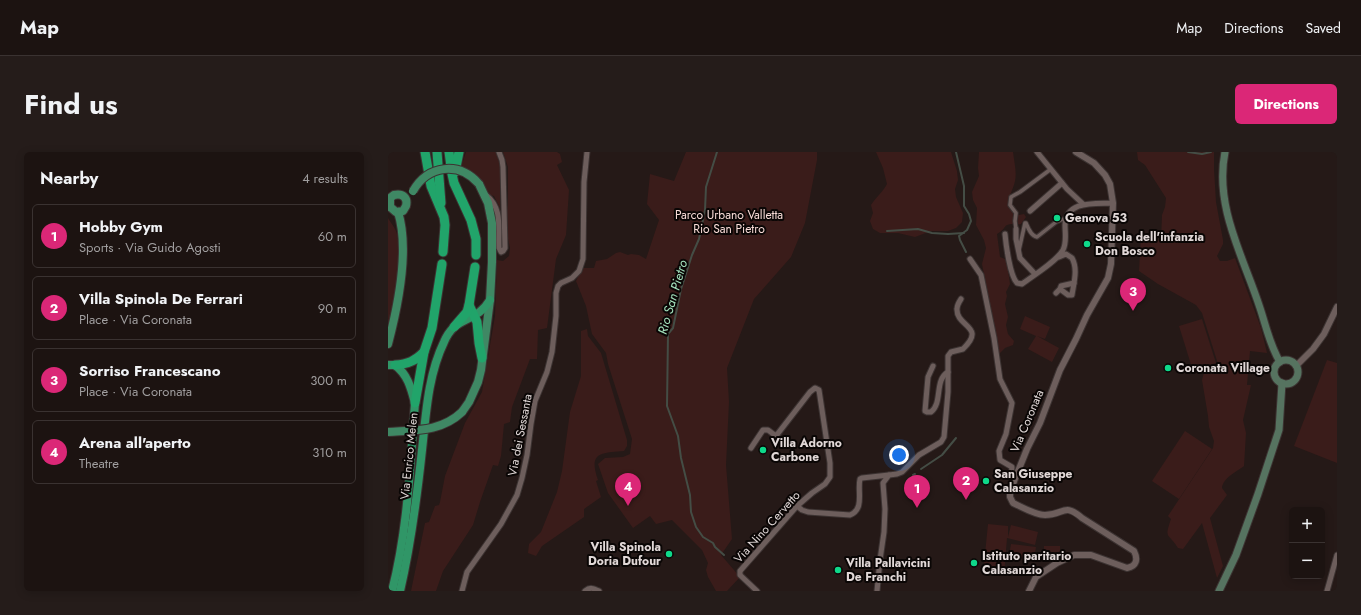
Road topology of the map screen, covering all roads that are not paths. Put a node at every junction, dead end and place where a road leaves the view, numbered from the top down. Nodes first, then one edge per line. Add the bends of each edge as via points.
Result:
1 (425, 152) edge
2 (437, 152) edge
3 (449, 152) edge
4 (459, 152) edge
5 (499, 152) edge
6 (586, 152) edge
7 (1038, 152) edge
8 (1076, 152) edge
9 (1225, 152) edge
10 (1051, 169) junction
11 (454, 183) junction
12 (1062, 183) junction
13 (485, 195) junction
14 (404, 196) junction
15 (389, 202) edge
16 (1112, 203) junction
17 (1083, 204) junction
18 (441, 208) junction
19 (1030, 211) dead end
20 (398, 212) junction
21 (1066, 218) junction
22 (1016, 229) joint
23 (1005, 234) dead end
24 (1018, 250) junction
25 (443, 252) dead end
26 (476, 255) dead end
27 (970, 259) dead end
28 (1051, 262) junction
29 (442, 264) dead end
30 (475, 267) dead end
31 (1035, 274) junction
32 (1074, 283) junction
33 (961, 299) dead end
34 (490, 300) junction
35 (469, 305) junction
36 (1337, 308) edge
37 (475, 316) junction
38 (454, 327) junction
39 (388, 344) edge
40 (424, 352) junction
41 (482, 358) junction
42 (1280, 362) junction
43 (392, 365) edge
44 (933, 366) dead end
45 (1296, 366) junction
46 (948, 372) junction
47 (1282, 383) junction
48 (415, 403) junction
49 (388, 432) edge
50 (751, 448) dead end
51 (889, 475) junction
52 (1014, 482) junction
53 (797, 506) junction
54 (1337, 555) edge
55 (392, 591) edge
56 (400, 591) edge
57 (462, 591) edge
58 (585, 591) edge
59 (599, 591) edge
60 (757, 591) edge
61 (877, 591) edge
62 (1029, 591) edge
63 (1218, 591) edge
64 (1327, 591) edge

1 - 18 highway via 431,186
2 - 18 highway
3 - 11 highway
4 - 11 highway
5 - 13 street via 503,167 505,248 501,252 497,210
6 - 57 street, Via dei Sessanta via 583,259 579,271 558,286 556,293 552,352 535,401 522,478 517,495 467,572
7 - 10 street
8 - 16 street, Via Coronata via 1094,163 1106,175 1110,184
9 - 42 main road via 1223,190 1226,208 1260,305 1270,342
10 - 12 street
10 - 22 street via 1011,197 1010,205 1016,213
11 - 26 highway via 471,220 476,238
12 - 17 street
12 - 19 street
13 - 14 main road, bridge via 469,174 456,169 440,170 426,176 413,191
13 - 34 main road via 492,223
14 - 15 main road via 397,194
14 - 20 main road via 407,200 406,206
15 - 20 main road via 394,211
16 - 17 street
16 - 52 street, Via Coronata via 1112,252 1108,278 1060,370
17 - 21 street via 1074,208
18 - 25 highway via 445,225
20 - 39 main road via 402,226 402,275
21 - 24 street via 1037,236 1031,234 1025,223
21 - 28 street via 1066,243
22 - 24 street
23 - 31 street via 1015,281 1022,284
24 - 31 street via 1020,258
27 - 52 street via 981,275 1000,379 1012,403 1006,434 998,456 1012,467 1011,478
28 - 31 street
28 - 32 street via 1066,254 1072,258 1076,269
29 - 40 highway via 432,328
30 - 35 highway
32 - 32 street via 1072,294 1058,291 1061,286
33 - 46 street via 957,308 958,315 969,326 972,335 963,349 949,354
34 - 37 highway
34 - 41 main road
35 - 37 highway
35 - 38 highway via 463,319
36 - 45 street via 1324,334
37 - 38 highway
37 - 41 highway
38 - 56 highway, Via Enrico Melen via 441,349 428,398 414,520
40 - 43 highway via 411,363
40 - 48 highway
41 - 49 main road, bridge via 474,392 462,412 449,423 431,428
42 - 45 main road via 1290,361
42 - 47 main road via 1274,369 1274,374
43 - 48 highway via 404,373
44 - 46 street via 928,377 925,410 927,412 934,410 941,378
45 - 47 main road via 1298,374 1294,381
46 - 51 street via 944,437 941,442 919,455 902,472
47 - 63 main road via 1279,430 1236,555
48 - 55 highway, Via Enrico Melen via 405,522
50 - 53 street, Via Nino Cervetto via 763,430 768,430 776,436 810,392 815,388 819,390 830,477
51 - 53 street via 860,479 858,506 853,514 808,512
51 - 61 street via 882,485 885,509
52 - 62 street, Via Coronata via 1010,491 1013,502 1041,514 1067,509 1075,511 1134,551 1137,560 1136,564 1127,568 1091,555 1074,555 1036,577
53 - 60 street, Via Nino Cervetto via 740,571 740,575
54 - 64 street
58 - 59 street via 588,588

